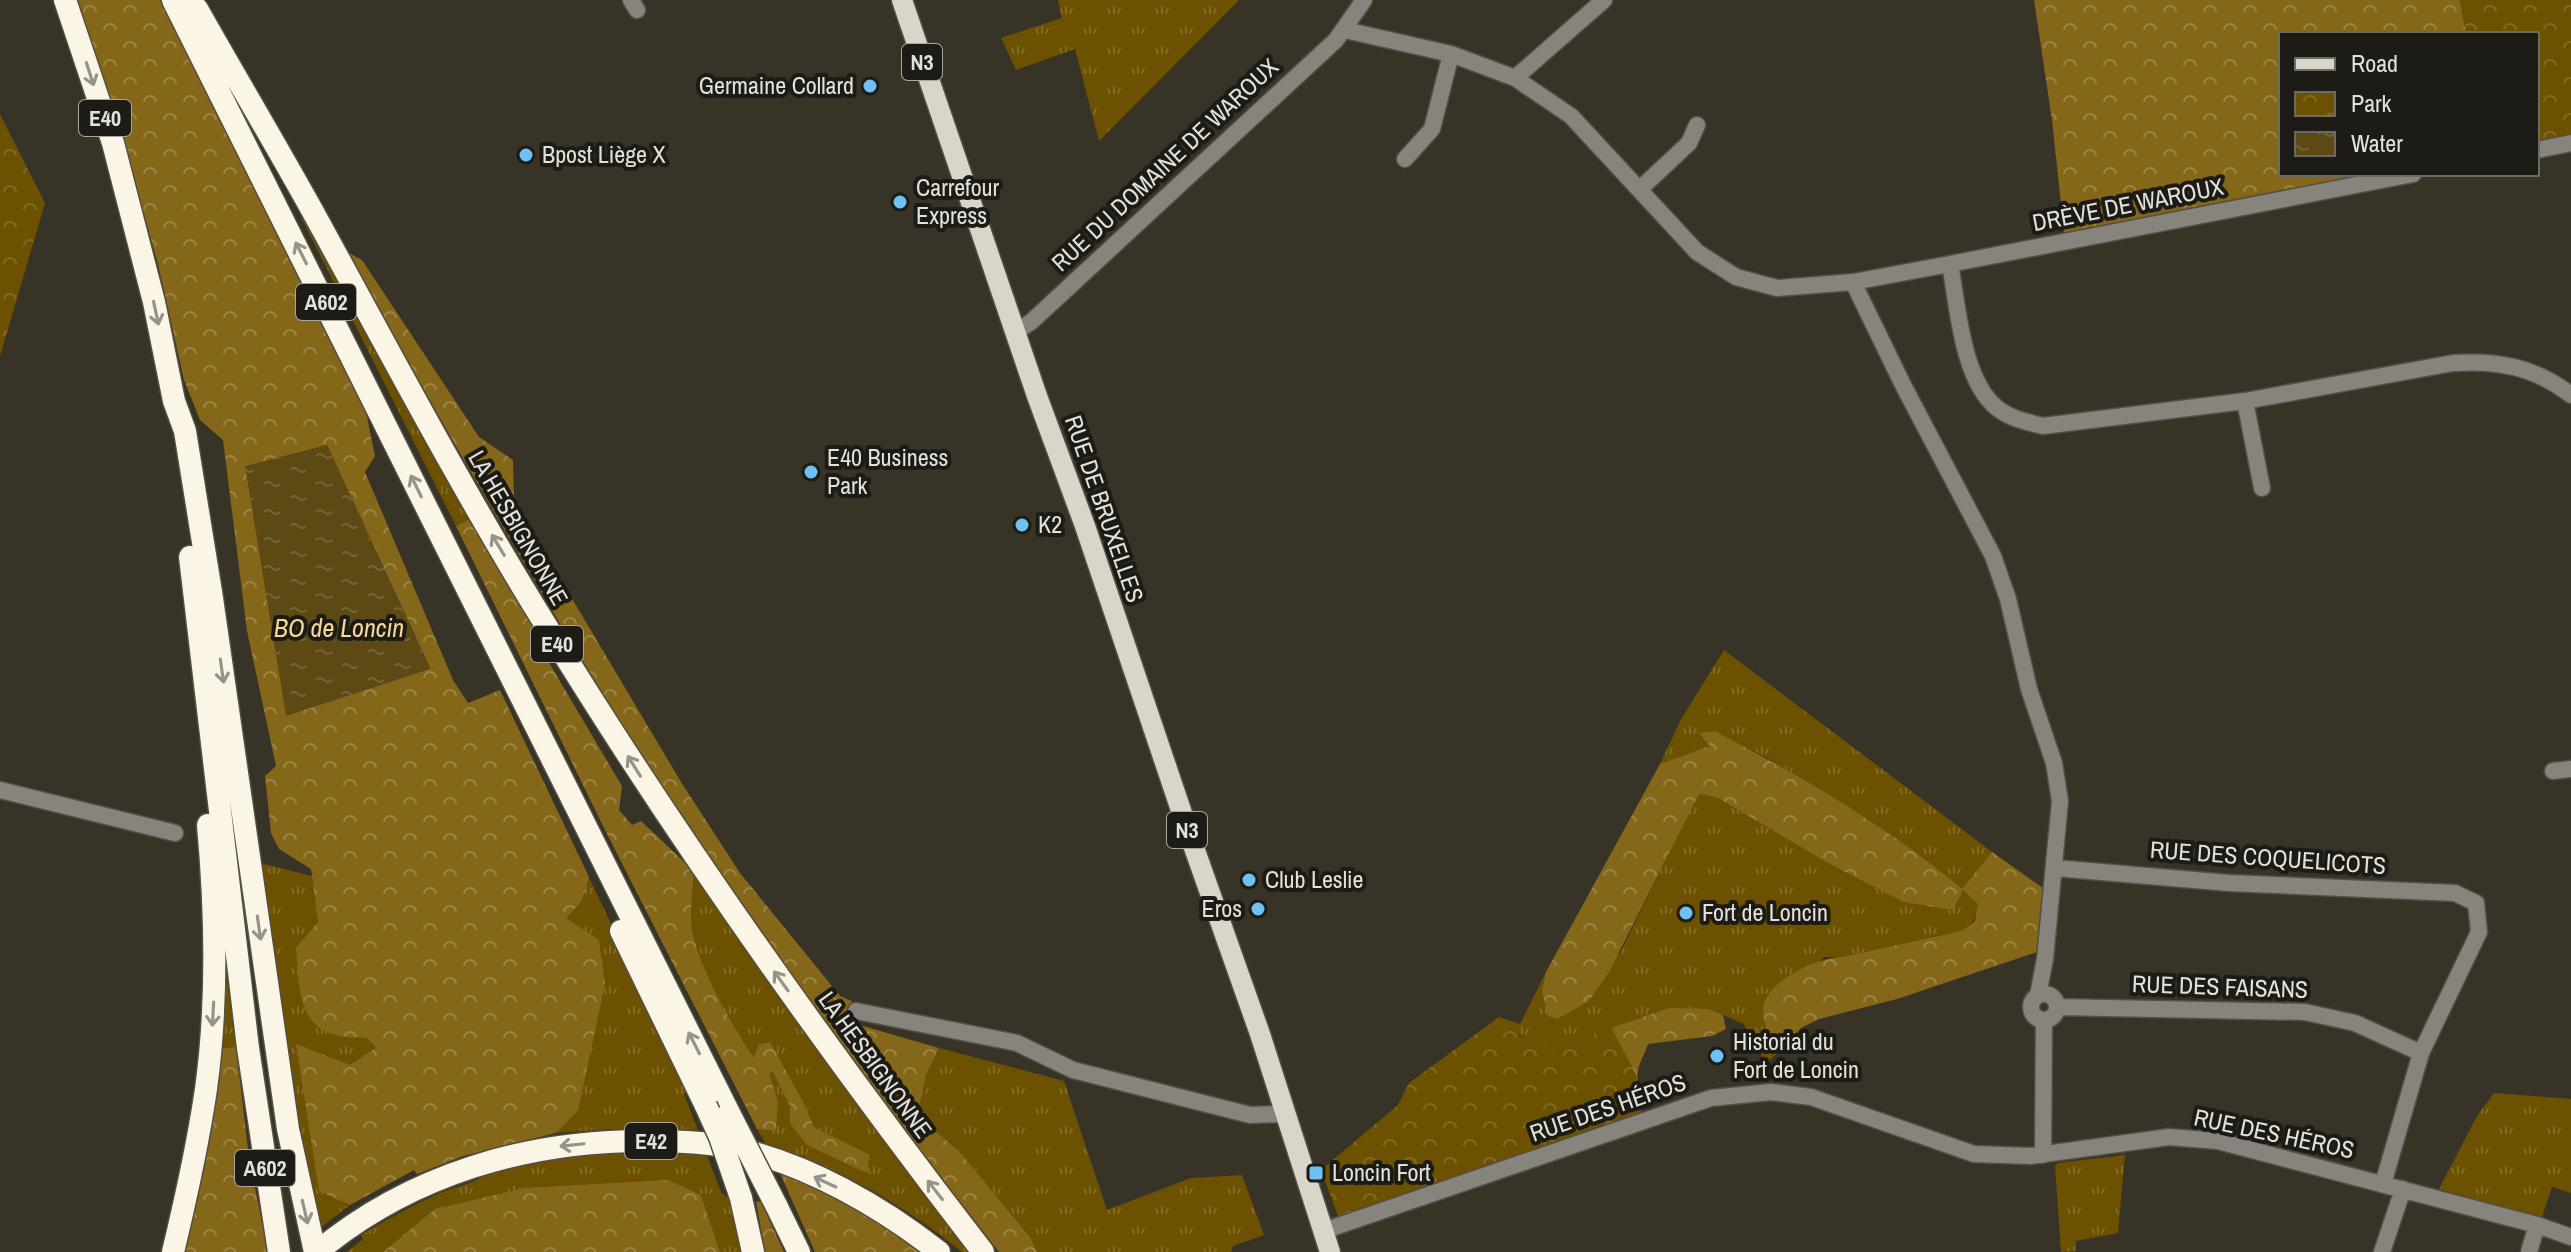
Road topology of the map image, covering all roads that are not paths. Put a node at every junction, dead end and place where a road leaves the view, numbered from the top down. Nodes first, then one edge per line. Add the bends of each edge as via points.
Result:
1 (65, 0) edge
2 (173, 0) edge
3 (189, 0) edge
4 (902, 0) edge
5 (1364, 0) edge
6 (1604, 0) edge
7 (1345, 30) junction
8 (1451, 54) junction
9 (1515, 78) junction
10 (1697, 125) dead end
11 (2571, 143) edge
12 (2539, 150) edge
13 (1405, 159) dead end
14 (2403, 176) edge
15 (1640, 189) junction
16 (1950, 264) junction
17 (1853, 282) junction
18 (1015, 332) junction
19 (2571, 395) edge
20 (174, 401) junction
21 (2245, 401) junction
22 (2262, 488) dead end
23 (475, 607) junction
24 (210, 714) junction
25 (2571, 769) edge
26 (2553, 771) dead end
27 (0, 790) edge
28 (175, 833) dead end
29 (2055, 868) junction
30 (2038, 995) junction
31 (2057, 1007) junction
32 (856, 1011) dead end
33 (2044, 1020) junction
34 (2421, 1053) junction
35 (1284, 1114) junction
36 (2043, 1155) junction
37 (2383, 1184) junction
38 (2403, 1189) junction
39 (2537, 1225) junction
40 (1323, 1231) junction
41 (2571, 1237) edge
42 (173, 1252) edge
43 (279, 1252) edge
44 (316, 1252) edge
45 (753, 1252) edge
46 (799, 1252) edge
47 (939, 1252) edge
48 (983, 1252) edge
49 (1330, 1252) edge
50 (2382, 1252) edge
51 (2529, 1252) edge

1 -> 20 highway, E40 via 113,143
23 -> 2 highway, A602
48 -> 3 highway, LA HESBIGNONNE / E40 via 860,1092 643,781 467,493
4 - 18 main road, RUE DE BRUXELLES / N3
5 - 7 street, RUE DU DOMAINE DE WAROUX
6 - 9 street
7 - 8 street
7 - 18 street, RUE DU DOMAINE DE WAROUX
8 - 9 street
8 - 13 street via 1432,129
9 - 15 street via 1571,116
10 - 15 street via 1689,143
11 - 12 street
14 - 16 street, DRÈVE DE WAROUX
15 - 17 street via 1697,252 1736,277 1777,288
16 - 17 street, DRÈVE DE WAROUX
16 - 21 street via 1971,370 1981,391 2014,418 2059,425
17 - 29 street via 1993,556 2008,599 2029,689 2054,763 2060,801
18 - 35 main road, RUE DE BRUXELLES / N3
19 - 21 street via 2535,372 2477,361
20 - 24 highway via 173,435
20 -> 44 highway, E40 via 185,431 212,598 288,1129
21 - 22 street
23 - 45 highway, bridge via 479,632 720,1137
46 -> 23 highway, A602, bridge
24 -> 42 highway via 201,736 213,910 212,1028 197,1146
24 - 43 highway, A602 via 249,1059
25 - 26 street
27 - 28 street
29 - 30 street
29 - 34 street, RUE DES COQUELICOTS via 2229,883 2455,893 2476,903 2479,932
30 - 31 street via 2051,995
30 - 33 street via 2031,1010
31 - 33 street via 2054,1016
31 - 34 street, RUE DES FAISANS via 2305,1012 2355,1023
32 - 35 street via 1017,1043 1073,1070 1250,1115
33 - 36 street
34 - 37 street
35 - 40 main road, N3
36 - 37 street, RUE DES HÉROS via 2193,1138
36 - 40 street, RUE DES HÉROS via 1974,1154 1811,1097 1746,1093 1711,1098
37 - 38 street, RUE DES HÉROS
38 - 39 street, RUE DES HÉROS
38 - 50 street
39 - 41 street, RUE DES HÉROS
39 - 51 street
40 - 49 main road, N3
47 -> 44 highway, E42 via 880,1210 797,1169 734,1148 666,1141 589,1143 514,1153 441,1176 354,1224

